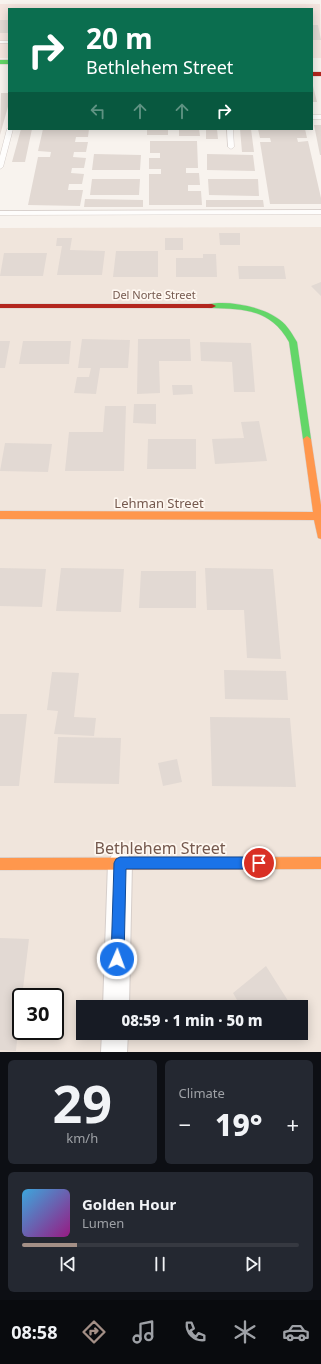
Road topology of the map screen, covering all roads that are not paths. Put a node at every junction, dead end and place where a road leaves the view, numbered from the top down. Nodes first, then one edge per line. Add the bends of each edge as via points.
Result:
1 (10, 130) edge
2 (230, 130) edge
3 (231, 146) dead end
4 (0, 167) edge
5 (321, 212) edge
6 (0, 213) edge
7 (0, 306) edge
8 (0, 515) edge
9 (318, 516) junction
10 (321, 535) edge
11 (120, 863) junction
12 (321, 863) edge
13 (0, 864) edge
14 (116, 1000) edge
15 (115, 1040) edge
16 (114, 1052) edge

1 - 4 lane
2 - 3 lane
5 - 6 lane
7 - 9 street, Del Norte Street via 232,306 256,309 277,318 289,331 293,341
8 - 9 street, Lehman Street
9 - 10 street
11 - 12 street, Bethlehem Street
11 - 13 street, Bethlehem Street
11 - 14 street
15 - 16 street

